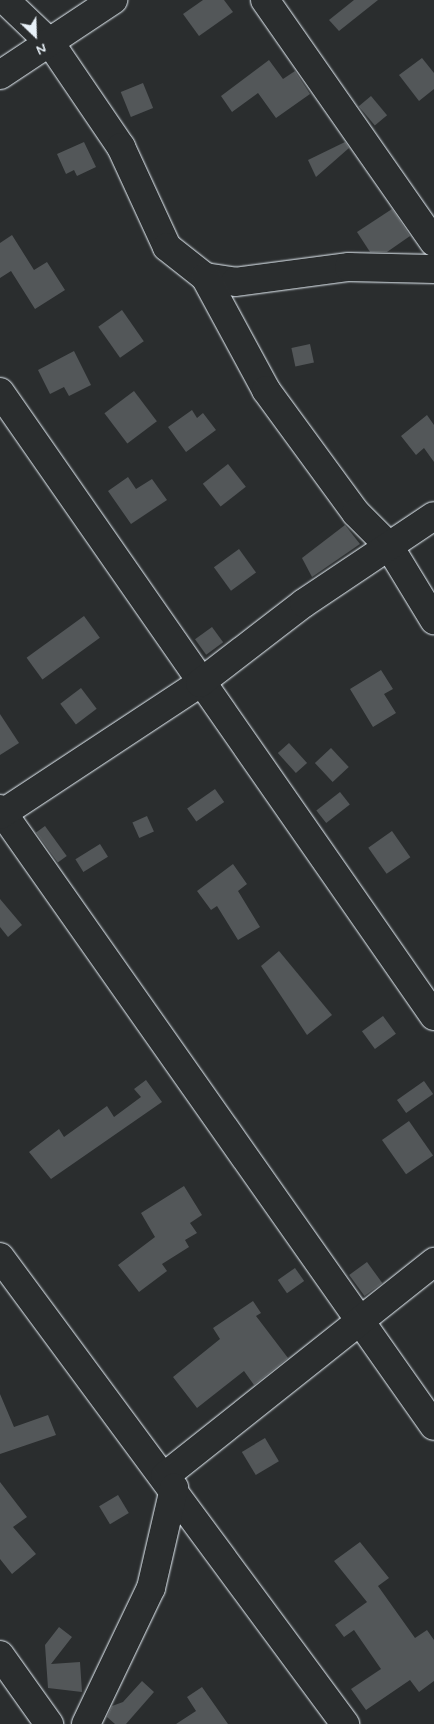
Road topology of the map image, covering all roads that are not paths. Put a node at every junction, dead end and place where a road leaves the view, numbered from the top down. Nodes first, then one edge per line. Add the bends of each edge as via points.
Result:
1 (5, 0) edge
2 (113, 0) edge
3 (265, 0) edge
4 (52, 44) junction
5 (0, 75) edge
6 (434, 242) edge
7 (434, 269) edge
8 (205, 277) junction
9 (0, 392) edge
10 (434, 516) edge
11 (389, 546) junction
12 (434, 620) edge
13 (200, 683) junction
14 (1, 812) edge
15 (434, 1015) edge
16 (0, 1258) edge
17 (434, 1262) edge
18 (360, 1321) junction
19 (434, 1426) edge
20 (170, 1482) junction
21 (0, 1655) edge
22 (49, 1724) edge
23 (86, 1724) edge
24 (345, 1724) edge

1 - 4 street
2 - 4 street
3 - 6 street
4 - 5 street
4 - 8 street via 122,147 167,246
7 - 8 street via 349,267 235,282
8 - 11 street via 266,390 356,514
9 - 13 street
10 - 11 street
11 - 12 street
11 - 13 street
13 - 14 street
13 - 15 street
14 - 18 street
16 - 20 street
17 - 18 street
18 - 19 street
18 - 20 street
20 - 23 street via 152,1588
20 - 24 street
21 - 22 street

